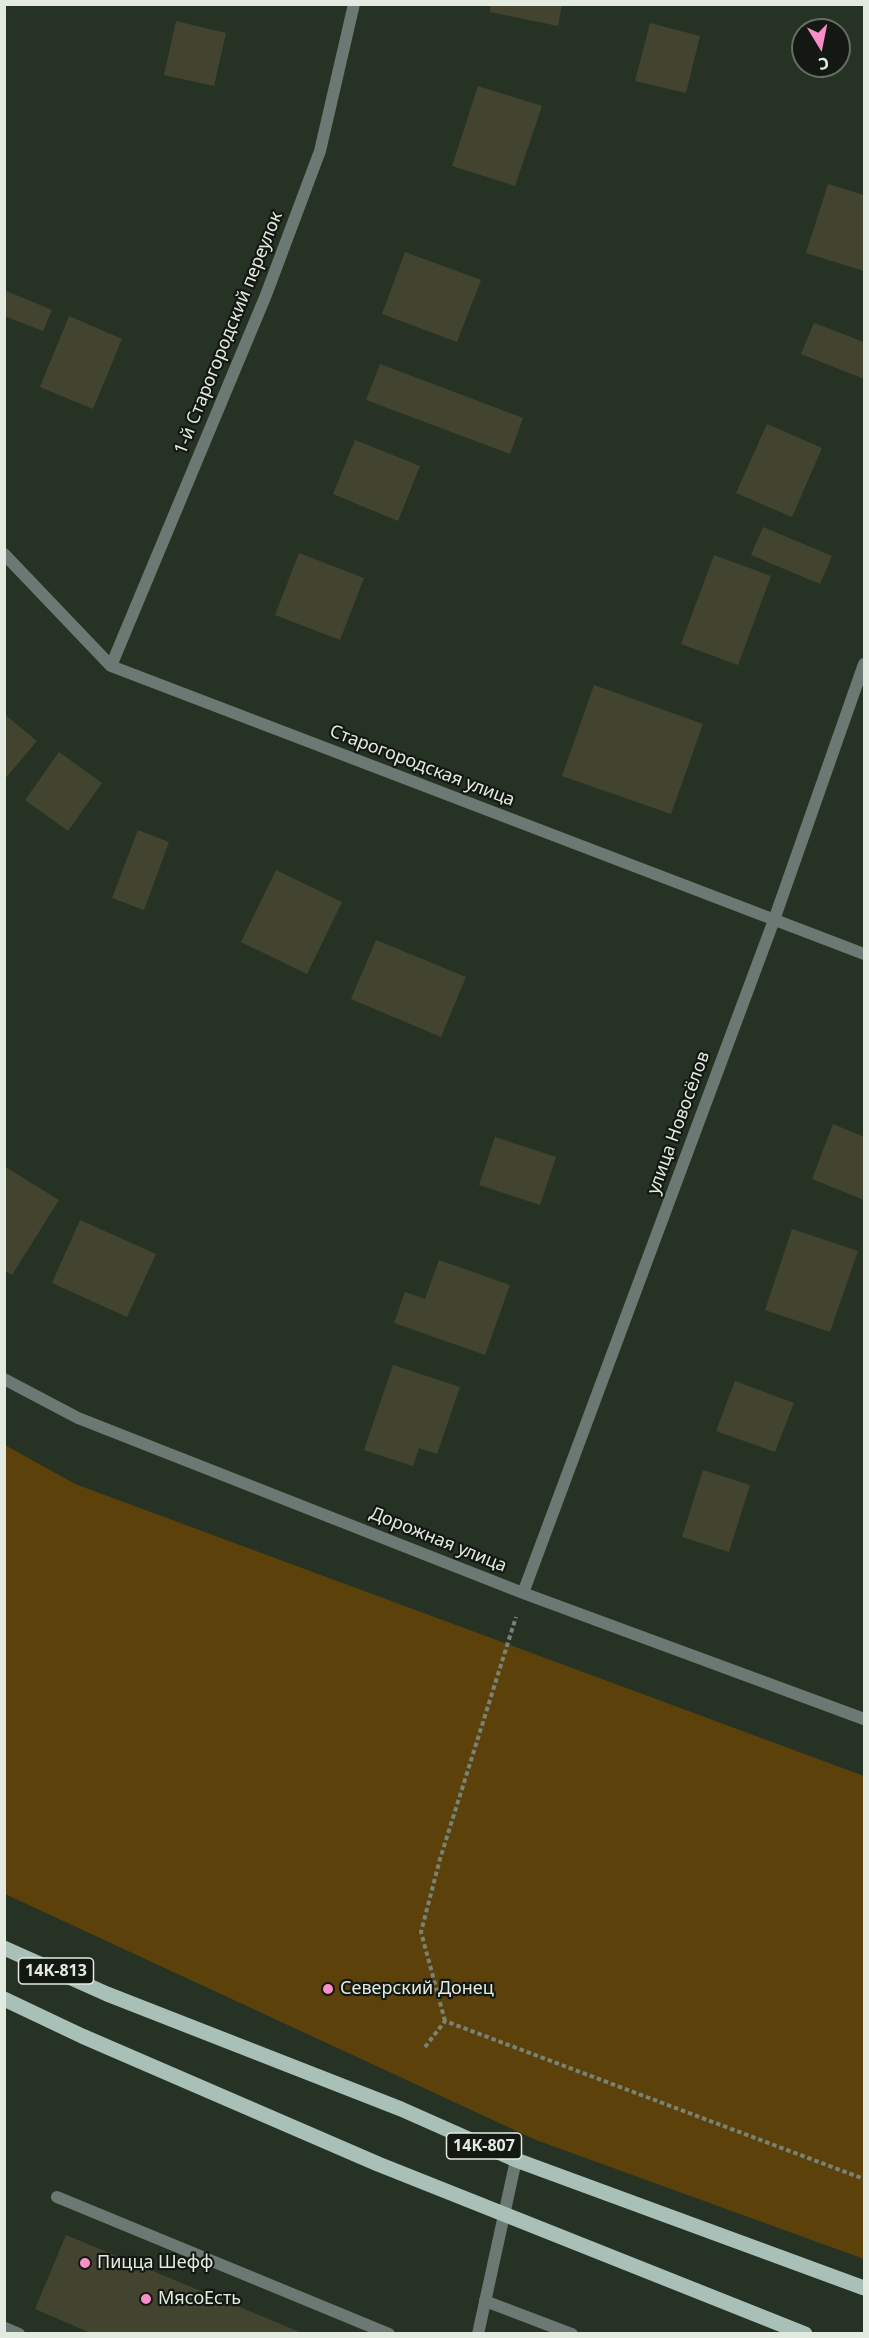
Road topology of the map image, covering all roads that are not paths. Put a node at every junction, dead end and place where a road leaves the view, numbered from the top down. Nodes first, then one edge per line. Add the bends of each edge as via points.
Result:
1 (354, 4) edge
2 (4, 554) edge
3 (864, 664) edge
4 (111, 666) junction
5 (774, 920) junction
6 (864, 954) edge
7 (4, 1379) edge
8 (523, 1593) junction
9 (864, 1719) edge
10 (4, 1948) edge
11 (107, 1994) joint
12 (4, 1999) edge
13 (516, 2160) junction
14 (57, 2197) dead end
15 (502, 2215) junction
16 (864, 2288) edge
17 (485, 2301) junction
18 (5, 2328) edge
19 (19, 2334) edge
20 (389, 2334) edge
21 (478, 2334) edge
22 (572, 2334) edge
23 (806, 2334) edge

1 - 4 street, 1-й Старогородский переулок via 320,152 266,295
2 - 4 street, Старогородская улица
3 - 5 street, улица Новосёлов
4 - 5 street, Старогородская улица
5 - 6 street, Старогородская улица
5 - 8 street, улица Новосёлов
7 - 8 street, Дорожная улица via 78,1418
8 - 9 street, Дорожная улица
10 - 11 main road, 14К-813
11 - 13 main road, 14К-807 via 401,2109
12 - 15 main road, 14К-813
13 - 15 street
13 - 16 main road, 14К-807
14 - 20 street
15 - 17 street
15 - 23 main road
17 - 21 street
17 - 22 street
18 - 19 street

